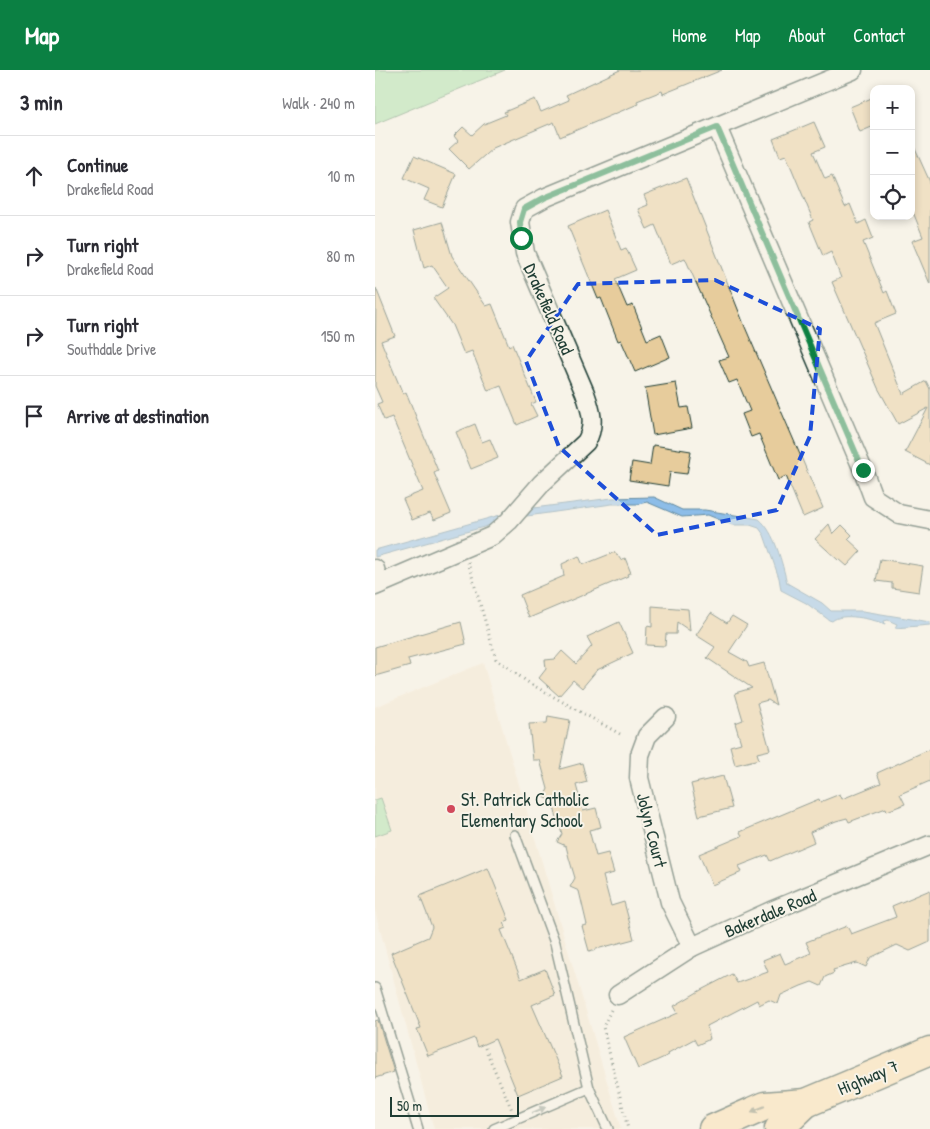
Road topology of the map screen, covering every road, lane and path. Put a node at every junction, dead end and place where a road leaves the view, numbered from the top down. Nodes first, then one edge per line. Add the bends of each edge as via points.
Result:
1 (853, 70) edge
2 (717, 127) junction
3 (930, 520) edge
4 (464, 547) junction
5 (376, 580) edge
6 (666, 717) dead end
7 (620, 734) dead end
8 (515, 835) dead end
9 (930, 845) edge
10 (691, 947) junction
11 (375, 988) edge
12 (617, 996) joint
13 (485, 1048) dead end
14 (930, 1051) edge
15 (589, 1088) junction
16 (806, 1103) junction
17 (516, 1120) junction
18 (418, 1129) edge
19 (494, 1129) edge
20 (607, 1129) edge
21 (628, 1129) edge
22 (713, 1129) edge
23 (779, 1129) edge

1 - 2 street, Drakefield Road
2 - 3 street via 873,497 899,514
2 - 4 street, Drakefield Road via 524,209 520,222 525,253 592,410 591,434 509,521 492,536
4 - 5 street, Drakefield Road
4 - 7 path via 496,659 529,682
6 - 10 street, Jolyn Court via 647,736 640,755 639,778 670,902
8 - 15 lane via 555,943
9 - 10 street, Bakerdale Road
10 - 12 street, Bakerdale Road
11 - 18 lane
12 - 21 path via 603,1026
13 - 17 path
14 - 16 main road, Highway 7
17 -> 15 lane
15 - 20 lane
16 -> 22 main road, Highway 7 via 765,1106
16 - 23 main road, Highway 7
17 - 19 lane

